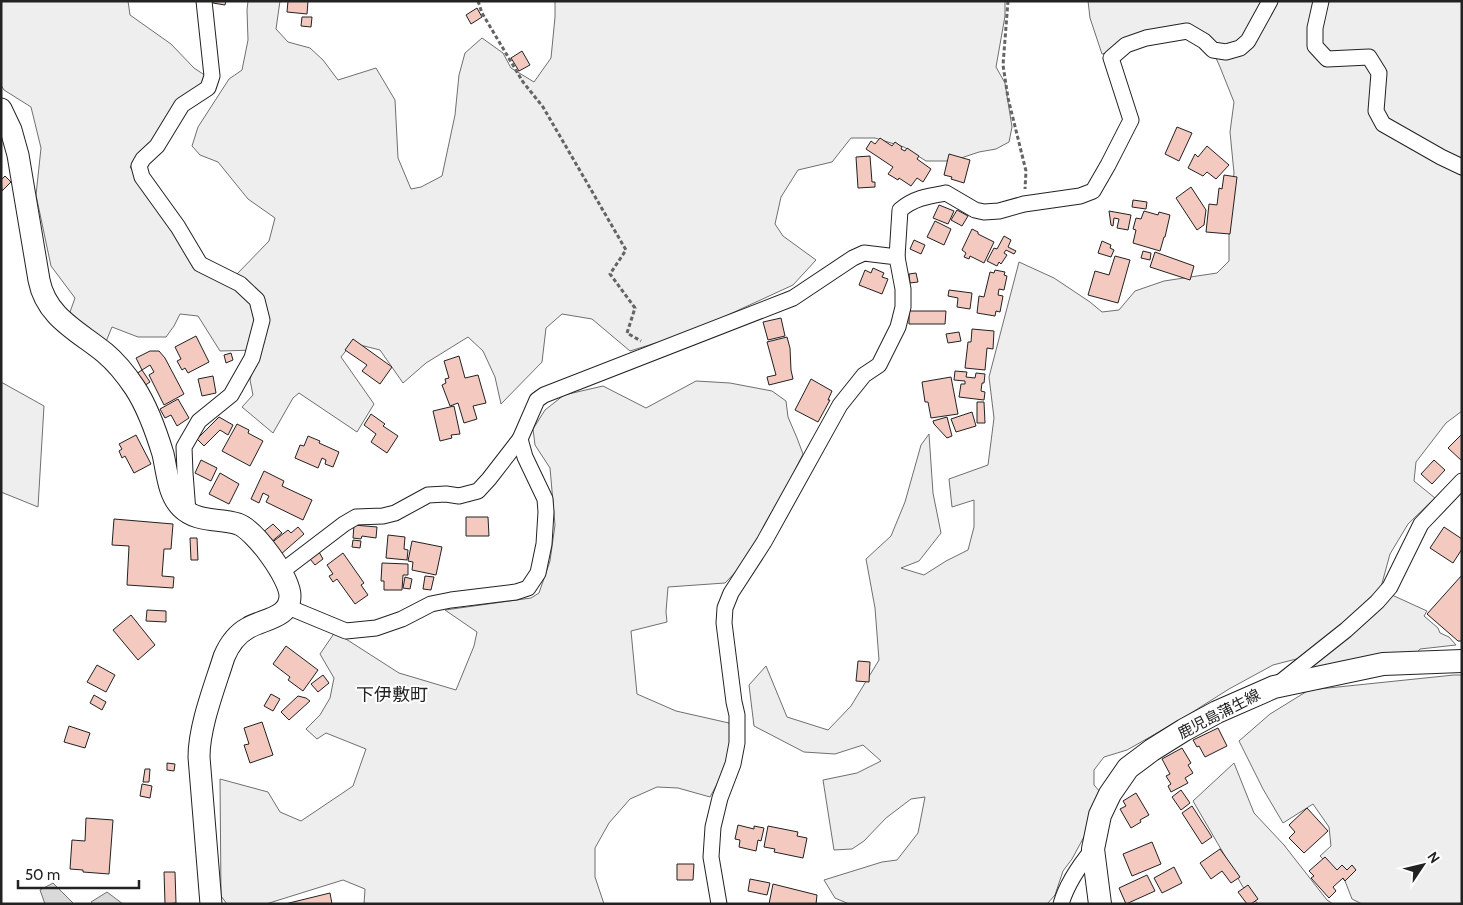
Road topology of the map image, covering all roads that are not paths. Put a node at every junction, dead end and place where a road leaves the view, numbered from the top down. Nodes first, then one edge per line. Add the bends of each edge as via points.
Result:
1 (204, 1) edge
2 (1270, 1) edge
3 (1321, 1) edge
4 (1, 108) edge
5 (1462, 167) edge
6 (897, 257) junction
7 (520, 440) junction
8 (1462, 481) edge
9 (188, 512) junction
10 (281, 572) junction
11 (288, 607) junction
12 (1462, 661) edge
13 (1274, 687) junction
14 (1093, 850) junction
15 (211, 904) edge
16 (719, 904) edge
17 (1060, 904) edge
18 (1100, 904) edge

1 - 9 street via 212,76 208,88 182,105 157,146 139,166 142,178 200,264 240,284 257,300 262,320 252,358 231,395 200,421 184,447
2 - 6 street via 1248,41 1240,48 1226,52 1212,50 1204,41 1187,32 1146,38 1126,45 1111,58 1131,120 1093,191 984,212 946,192 922,197 900,210
3 - 5 street via 1315,46 1327,60 1369,57 1379,73 1376,112 1383,124
4 - 9 street via 18,155 44,299 58,316 107,355 135,388 148,411 173,495
6 - 7 street via 864,253 793,298 544,395 537,400
6 - 16 street via 903,289 898,327 879,365 864,375 840,405 725,608 737,743 713,827 711,857
7 - 10 street via 478,491 459,496 428,495 383,516 356,517
7 - 11 street via 545,499 546,512 538,573 528,588 431,604 376,628 346,631
8 - 13 street via 1421,524 1390,587 1377,602
9 - 10 street via 206,520 234,523 245,528 255,536
10 - 11 street via 290,596
11 - 15 street via 276,616 247,628 229,646 202,731 199,757
12 - 13 main road, 鹿児島蒲生線 via 1383,664
13 - 14 main road, 鹿児島蒲生線 via 1184,730 1128,768 1100,815
14 - 17 street via 1077,868
14 - 18 main road, 鹿児島蒲生線

